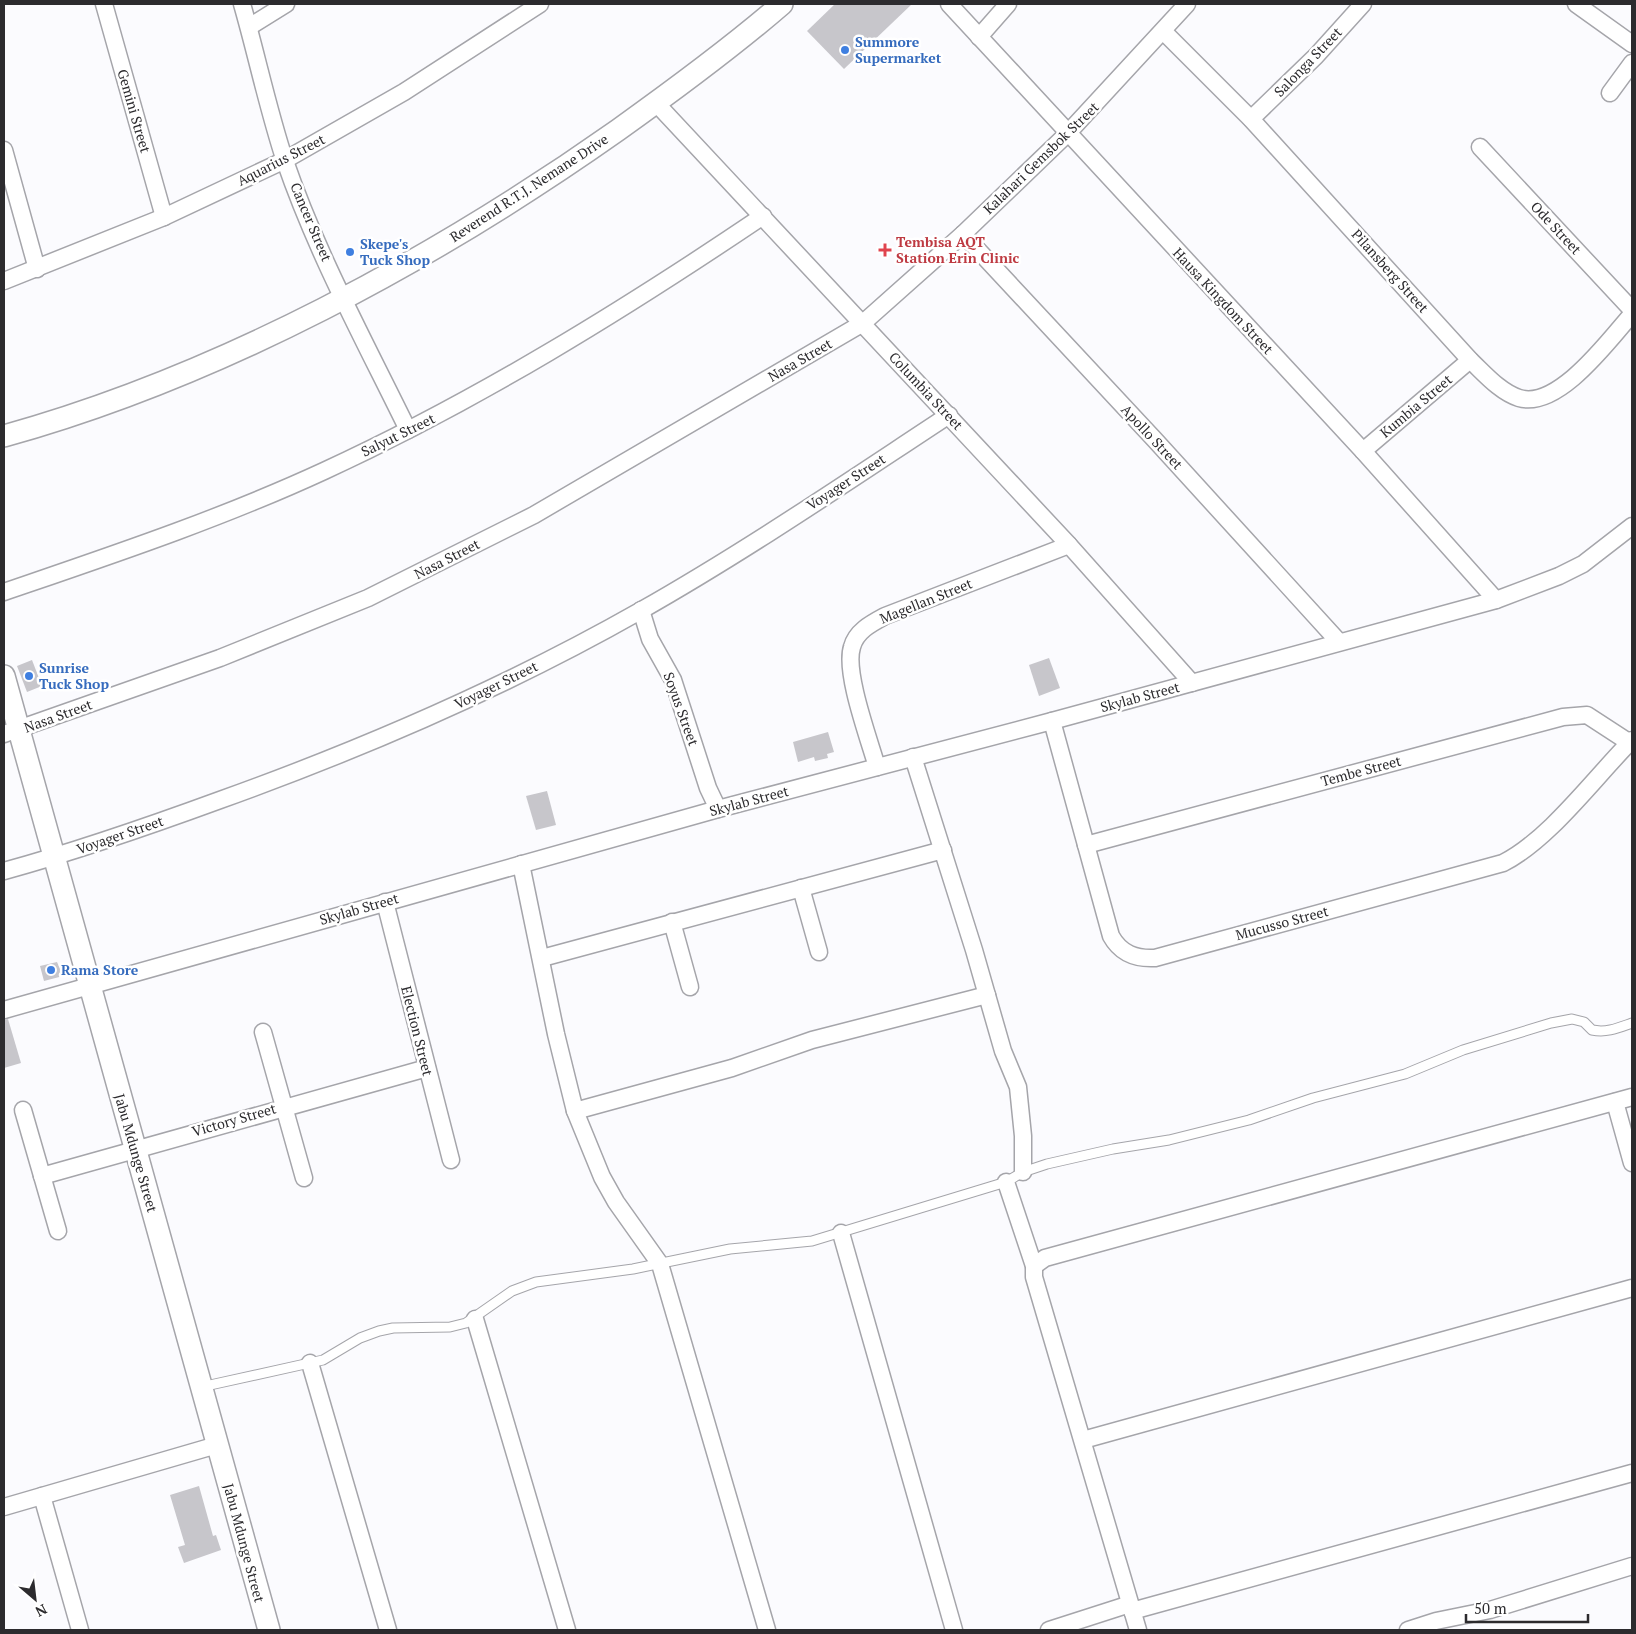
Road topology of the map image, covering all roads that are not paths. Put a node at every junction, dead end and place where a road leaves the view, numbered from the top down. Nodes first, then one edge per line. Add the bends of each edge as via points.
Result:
1 (104, 4) edge
2 (242, 4) edge
3 (286, 4) edge
4 (540, 4) edge
5 (782, 4) edge
6 (949, 4) edge
7 (1008, 4) edge
8 (1187, 4) edge
9 (1363, 4) edge
10 (1576, 4) edge
11 (249, 27) junction
12 (1163, 31) junction
13 (980, 36) junction
14 (1632, 44) edge
15 (1632, 63) edge
16 (1610, 93) dead end
17 (656, 103) junction
18 (1251, 118) junction
19 (1067, 134) junction
20 (1480, 147) dead end
21 (4, 150) edge
22 (285, 160) junction
23 (763, 216) junction
24 (164, 218) junction
25 (963, 234) junction
26 (37, 269) junction
27 (4, 281) edge
28 (344, 298) junction
29 (1632, 310) edge
30 (1632, 314) edge
31 (863, 323) junction
32 (1470, 360) junction
33 (949, 415) junction
34 (408, 430) junction
35 (4, 436) edge
36 (1363, 451) junction
37 (1632, 526) edge
38 (1069, 545) junction
39 (4, 592) edge
40 (1496, 600) junction
41 (641, 610) junction
42 (1339, 642) junction
43 (4, 676) edge
44 (1192, 682) junction
45 (1052, 721) junction
46 (11, 732) edge
47 (1631, 741) edge
48 (914, 756) junction
49 (877, 767) junction
50 (718, 809) junction
51 (1086, 845) junction
52 (943, 850) junction
53 (54, 858) junction
54 (521, 864) junction
55 (4, 872) edge
56 (801, 888) junction
57 (385, 902) junction
58 (672, 922) junction
59 (819, 952) dead end
60 (542, 958) junction
61 (90, 985) junction
62 (690, 986) dead end
63 (987, 995) junction
64 (4, 1010) edge
65 (1632, 1023) edge
66 (263, 1032) dead end
67 (427, 1068) junction
68 (1632, 1097) edge
69 (1615, 1102) junction
70 (284, 1106) junction
71 (23, 1110) dead end
72 (575, 1111) junction
73 (135, 1148) junction
74 (451, 1160) dead end
75 (1632, 1163) edge
76 (1022, 1172) junction
77 (42, 1176) junction
78 (304, 1178) dead end
79 (1006, 1182) junction
80 (58, 1231) dead end
81 (841, 1233) junction
82 (660, 1264) junction
83 (1034, 1266) junction
84 (1632, 1288) edge
85 (475, 1319) junction
86 (310, 1363) junction
87 (201, 1387) junction
88 (1082, 1440) junction
89 (217, 1445) junction
90 (1632, 1473) edge
91 (42, 1496) junction
92 (4, 1506) edge
93 (1632, 1566) edge
94 (1131, 1607) junction
95 (80, 1630) edge
96 (268, 1630) edge
97 (388, 1630) edge
98 (567, 1630) edge
99 (768, 1630) edge
100 (954, 1630) edge
101 (1050, 1630) edge
102 (1138, 1630) edge
103 (1408, 1630) edge

1 - 24 street, Gemini Street
2 - 11 street, Cancer Street
3 - 11 street
4 - 22 street, Aquarius Street via 412,87
5 - 17 street, Reverend R.T.J. Nemane Drive
6 - 13 street, Hausa Kingdom Street
7 - 13 street
8 - 12 street, Kalahari Gemsbok Street
9 - 18 street, Salonga Street via 1316,56
10 - 14 street
11 - 22 street, Cancer Street
12 - 18 street, Pilansberg Street
12 - 19 street, Kalahari Gemsbok Street
13 - 19 street, Hausa Kingdom Street
15 - 16 street
17 - 23 street, Columbia Street
17 - 28 street, Reverend R.T.J. Nemane Drive via 467,230
18 - 32 street, Pilansberg Street
19 - 25 street, Kalahari Gemsbok Street
19 - 36 street, Hausa Kingdom Street
20 - 29 street, Ode Street
21 - 26 street
22 - 24 street, Aquarius Street
22 - 28 street, Cancer Street
23 - 31 street, Columbia Street
23 - 34 street, Salyut Street via 592,327 460,404
24 - 26 street, Aquarius Street
25 - 31 street, Kalahari Gemsbok Street
25 - 42 street, Apollo Street
26 - 27 street, Aquarius Street
28 - 34 street, Cancer Street
28 - 35 street, Reverend R.T.J. Nemane Drive via 225,355 133,394
30 - 32 street, Pilansberg Street via 1575,375 1546,397 1519,398 1505,392
31 - 33 street, Columbia Street
31 - 46 street, Nasa Street via 534,514 377,593 220,658
32 - 36 street, Kumbia Street
33 - 38 street, Columbia Street
33 - 41 street, Voyager Street
34 - 39 street, Salyut Street via 322,472 211,519
36 - 40 street, Hausa Kingdom Street
37 - 40 street, Skylab Street via 1583,564
38 - 44 street, Columbia Street
38 - 49 street, Magellan Street via 885,616 858,635 852,646 851,671
40 - 42 street, Skylab Street
41 - 50 street, Soyus Street via 650,639 673,680 708,788
41 - 53 street, Voyager Street via 480,693 336,757
42 - 44 street, Skylab Street
43 - 46 street, Jabu Mdunge Street
44 - 45 street, Skylab Street
45 - 48 street, Skylab Street
45 - 51 street, Mucusso Street
46 - 53 street, Jabu Mdunge Street
47 - 51 street, Tembe Street via 1587,715 1569,716
47 - 51 street, Mucusso Street via 1541,836 1523,852 1503,863 1155,958 1134,957 1116,945
48 - 49 street, Skylab Street
48 - 52 street
49 - 50 street, Skylab Street
50 - 54 street, Skylab Street
52 - 56 street
52 - 63 street
53 - 55 street, Voyager Street
53 - 61 street, Jabu Mdunge Street
54 - 57 street, Skylab Street
54 - 60 street
56 - 58 street
56 - 59 street
57 - 61 street, Skylab Street
57 - 67 street, Election Street
58 - 60 street
58 - 62 street
60 - 72 street
61 - 64 street, Skylab Street
61 - 73 street, Jabu Mdunge Street
63 - 72 street via 812,1040 732,1068
63 - 76 street via 1003,1051 1018,1087 1023,1136
65 - 76 lane via 1612,1031 1599,1031 1579,1020 1566,1019 1463,1050 1405,1074 1321,1095 1238,1123 1156,1143 1101,1151
66 - 70 street
67 - 70 street, Victory Street
67 - 74 street, Election Street
68 - 69 street
69 - 75 street
69 - 83 street via 1045,1258
70 - 73 street, Victory Street
70 - 78 street
71 - 77 street
72 - 82 street via 602,1177
73 - 77 street, Victory Street
73 - 87 street, Jabu Mdunge Street
76 - 79 lane
77 - 80 street
79 - 81 lane
79 - 83 street
81 - 82 lane via 812,1241 730,1249
81 - 100 street
82 - 85 lane via 529,1284 501,1298
82 - 99 street
83 - 88 street via 1034,1276
84 - 88 street
85 - 86 lane via 450,1327 379,1330 329,1357
85 - 98 street
86 - 87 lane
86 - 97 street
87 - 89 street, Jabu Mdunge Street
88 - 94 street
89 - 91 street
89 - 96 street, Jabu Mdunge Street
90 - 94 street
91 - 92 street
91 - 95 street
93 - 103 street via 1490,1610
94 - 101 street
94 - 102 street

